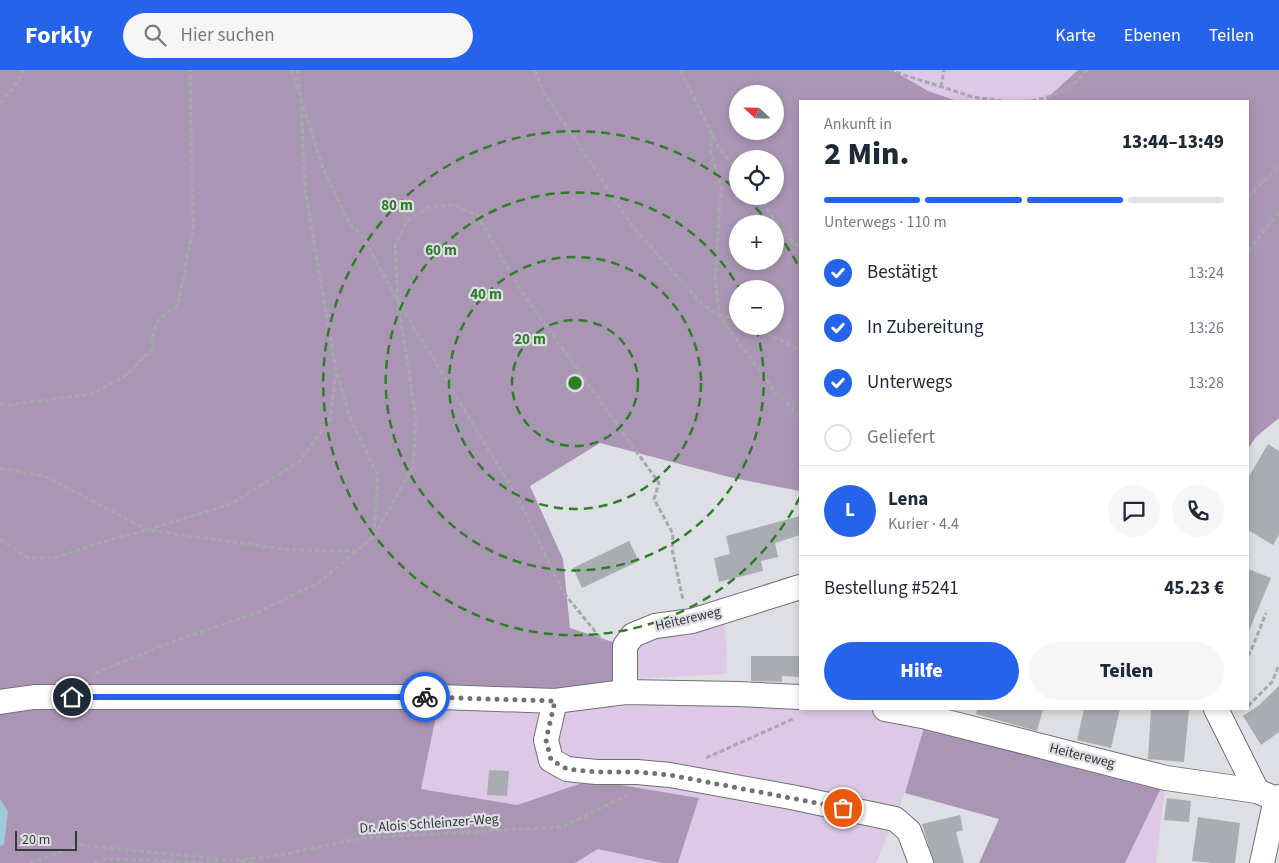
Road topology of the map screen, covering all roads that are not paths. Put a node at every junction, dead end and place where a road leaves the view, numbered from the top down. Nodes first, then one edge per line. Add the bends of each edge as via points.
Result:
1 (799, 586) edge
2 (625, 692) junction
3 (555, 701) junction
4 (0, 702) edge
5 (799, 707) edge
6 (890, 710) edge
7 (1217, 710) edge
8 (1271, 795) edge
9 (921, 863) edge
10 (1262, 863) edge

1 - 2 street, Heitereweg via 692,621 655,626 633,634 625,646
2 - 3 street
2 - 5 street via 738,694
3 - 4 street via 440,697 92,697
3 - 9 street via 546,740 551,760 567,769 670,775 895,819 909,831
6 - 8 street, Heitereweg via 1166,778
7 - 8 street
8 - 10 street

